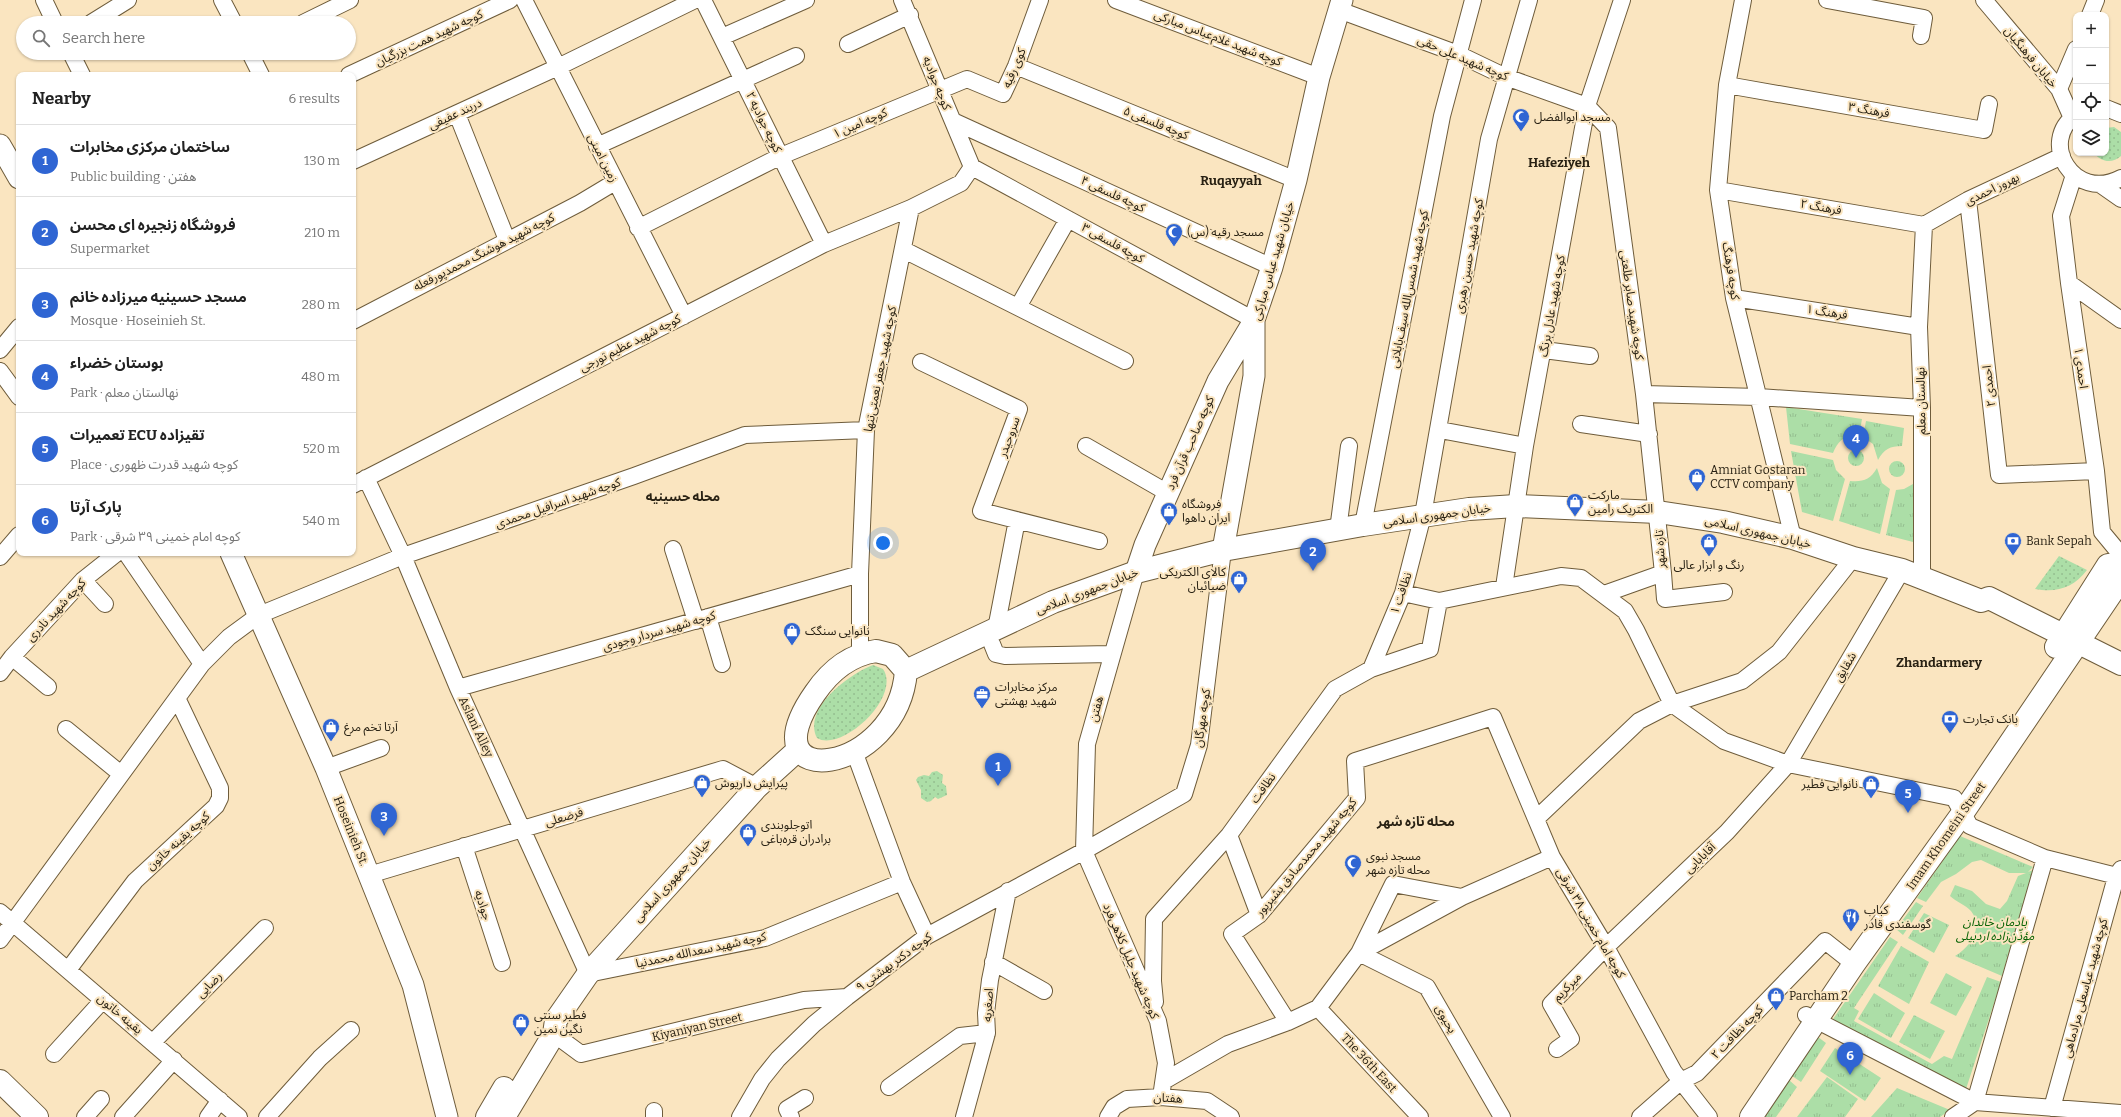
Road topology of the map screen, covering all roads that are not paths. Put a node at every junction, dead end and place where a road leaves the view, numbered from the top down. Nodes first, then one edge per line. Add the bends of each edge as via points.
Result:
1 (44, 0) edge
2 (222, 0) edge
3 (350, 0) edge
4 (510, 0) edge
5 (524, 0) edge
6 (695, 0) edge
7 (703, 0) edge
8 (806, 0) edge
9 (902, 0) edge
10 (1040, 0) edge
11 (1116, 0) edge
12 (1473, 0) edge
13 (1529, 0) edge
14 (1622, 0) edge
15 (1743, 0) edge
16 (1827, 0) edge
17 (1984, 0) edge
18 (2096, 0) edge
19 (126, 1) edge
20 (1340, 5) edge
21 (2091, 12) edge
22 (52, 16) edge
23 (102, 16) edge
24 (230, 16) edge
25 (317, 16) edge
26 (910, 16) junction
27 (1921, 36) dead end
28 (722, 37) junction
29 (848, 44) dead end
30 (1458, 54) junction
31 (2073, 55) edge
32 (796, 56) dead end
33 (74, 60) edge
34 (254, 60) edge
35 (1016, 66) junction
36 (558, 68) junction
37 (80, 72) edge
38 (260, 72) edge
39 (355, 72) edge
40 (1319, 77) junction
41 (1506, 77) junction
42 (743, 80) junction
43 (1727, 85) junction
44 (2059, 89) junction
45 (940, 90) junction
46 (1989, 104) dead end
47 (1587, 106) junction
48 (2109, 109) edge
49 (457, 114) junction
50 (2121, 114) edge
51 (2073, 115) edge
52 (2073, 119) edge
53 (953, 121) junction
54 (597, 146) junction
55 (2, 154) edge
56 (781, 156) junction
57 (2062, 156) junction
58 (356, 161) edge
59 (972, 167) junction
60 (16, 174) edge
61 (2074, 175) junction
62 (2121, 178) edge
63 (1296, 180) junction
64 (615, 182) junction
65 (2101, 185) junction
66 (1718, 190) junction
67 (2121, 199) edge
68 (1968, 200) junction
69 (911, 208) junction
70 (1068, 219) junction
71 (1924, 225) junction
72 (638, 228) junction
73 (507, 240) junction
74 (824, 244) junction
75 (904, 250) junction
76 (1272, 267) junction
77 (2068, 283) junction
78 (1734, 298) junction
79 (1018, 307) junction
80 (684, 316) junction
81 (356, 319) edge
82 (1254, 320) junction
83 (2121, 320) edge
84 (1919, 327) junction
85 (16, 331) edge
86 (0, 350) edge
87 (1544, 350) junction
88 (1590, 356) dead end
89 (1125, 361) dead end
90 (921, 362) dead end
91 (0, 371) edge
92 (16, 393) edge
93 (1644, 394) junction
94 (1759, 397) junction
95 (1922, 408) junction
96 (1581, 424) dead end
97 (866, 430) junction
98 (1440, 430) junction
99 (1648, 434) junction
100 (1086, 446) dead end
101 (1349, 446) dead end
102 (1525, 446) junction
103 (2096, 471) junction
104 (360, 481) edge
105 (1168, 493) junction
106 (1516, 506) junction
107 (1658, 512) junction
108 (1424, 515) junction
109 (1017, 520) junction
110 (1363, 525) junction
111 (1338, 530) junction
112 (1793, 538) junction
113 (16, 539) edge
114 (1099, 541) dead end
115 (673, 549) dead end
116 (1223, 550) junction
117 (2121, 555) edge
118 (113, 556) edge
119 (128, 556) edge
120 (232, 556) edge
121 (403, 556) junction
122 (0, 558) edge
123 (1853, 558) junction
124 (2121, 563) edge
125 (1136, 572) junction
126 (1663, 573) junction
127 (1912, 573) junction
128 (860, 574) junction
129 (83, 580) junction
130 (2121, 580) edge
131 (1504, 587) junction
132 (1403, 592) junction
133 (1724, 592) dead end
134 (1604, 594) junction
135 (1439, 601) junction
136 (105, 604) dead end
137 (259, 615) junction
138 (702, 619) junction
139 (994, 636) junction
140 (2067, 645) junction
141 (860, 654) junction
142 (1111, 654) junction
143 (12, 657) junction
144 (202, 664) junction
145 (722, 664) dead end
146 (2121, 664) edge
147 (1371, 669) junction
148 (906, 671) junction
149 (0, 673) edge
150 (2121, 681) edge
151 (48, 686) dead end
152 (458, 688) junction
153 (177, 698) junction
154 (1672, 704) junction
155 (1493, 717) joint
156 (66, 729) dead end
157 (381, 748) dead end
158 (798, 750) junction
159 (854, 751) junction
160 (1788, 764) junction
161 (326, 768) junction
162 (121, 774) junction
163 (757, 788) junction
164 (1958, 806) junction
165 (1536, 818) junction
166 (523, 829) junction
167 (1229, 835) junction
168 (464, 846) junction
169 (1084, 851) junction
170 (1552, 857) junction
171 (2045, 858) junction
172 (369, 874) junction
173 (2119, 874) edge
174 (902, 882) junction
175 (1008, 891) junction
176 (1462, 897) junction
177 (1259, 915) junction
178 (6, 917) edge
179 (265, 928) dead end
180 (927, 936) junction
181 (0, 940) edge
182 (1606, 947) junction
183 (1359, 953) junction
184 (1850, 961) junction
185 (993, 962) junction
186 (502, 963) dead end
187 (68, 970) junction
188 (588, 974) junction
189 (1044, 991) dead end
190 (847, 997) junction
191 (103, 1000) junction
192 (1318, 1008) junction
193 (1811, 1018) junction
194 (1158, 1022) junction
195 (1288, 1022) junction
196 (555, 1027) junction
197 (350, 1030) dead end
198 (987, 1033) junction
199 (153, 1042) junction
200 (1558, 1049) dead end
201 (54, 1054) dead end
202 (174, 1060) junction
203 (1164, 1081) junction
204 (1681, 1081) junction
205 (0, 1082) edge
206 (889, 1087) dead end
207 (1161, 1097) junction
208 (805, 1098) dead end
209 (101, 1099) dead end
210 (220, 1100) junction
211 (1975, 1102) junction
212 (2052, 1108) junction
213 (2121, 1113) edge
214 (2093, 1114) edge
215 (37, 1117) edge
216 (85, 1117) edge
217 (123, 1117) edge
218 (208, 1117) edge
219 (239, 1117) edge
220 (267, 1117) edge
221 (447, 1117) edge
222 (487, 1117) edge
223 (504, 1117) edge
224 (740, 1117) edge
225 (791, 1117) edge
226 (964, 1117) edge
227 (1108, 1117) edge
228 (1231, 1117) edge
229 (1420, 1117) edge
230 (1502, 1117) edge
231 (1640, 1117) edge
232 (1709, 1117) edge
233 (1751, 1117) edge
234 (1953, 1117) edge

1 - 22 street
2 - 24 street
3 - 25 street
4 - 39 street, کوچه شهید همت بزرگیان
5 - 36 street, زمین امینی
6 - 36 street, دربند عفیفی
7 - 28 street, کوچه جوادیه ۲
8 - 28 street
9 - 26 street, کوچه جوادیه
10 - 35 street, کوی رقیه
11 - 40 street, کوچه شهید غلام‌عباس مبارکی
12 - 30 street, کوچه شهید شمس‌الله سیف‌بابلانی
13 - 41 street, کوچه شهید حسین رهبری
14 - 47 street, کوچه شهید عادل برنگ
15 - 43 street, کوچه فرهنگ
16 - 27 street via 1924,18
17 - 44 street, خیابان فرهنگیان
18 - 21 street
19 - 23 street
20 - 30 street, کوچه شهید علی حقی
20 - 40 street, خیابان شهید عباس مبارکی
26 - 29 street
26 - 45 street, کوچه جوادیه
28 - 42 street, کوچه جوادیه ۲
30 - 41 street, کوچه شهید علی حقی
30 - 110 street, کوچه شهید شمس‌الله سیف‌بابلانی via 1442,116
31 - 44 street
32 - 42 street
33 - 37 street
34 - 38 street
35 - 45 street, کوی رقیه via 1003,94 967,79
35 - 63 street, کوچه فلسفی ۵
36 - 49 street, دربند عفیفی
36 - 54 street, زمین امینی
40 - 63 street, خیابان شهید عباس مبارکی
41 - 47 street, کوچه شهید علی حقی
41 - 98 street, کوچه شهید حسین رهبری via 1489,139
42 - 54 street
42 - 56 street, کوچه جوادیه ۲
43 - 46 street, فرهنگ ۳ via 1984,130
43 - 66 street, کوچه فرهنگ
44 - 51 street, خیابان فرهنگیان
45 - 53 street, کوچه جوادیه
45 - 56 street, کوچه امین ۱
47 - 87 street, کوچه شهید عادل برنگ
47 - 93 street, کوچه شهید صابر طلعتی via 1608,128
48 - 50 street
49 - 58 street, دربند عفیفی
49 - 73 street
52 - 57 street via 2062,136
53 - 59 street, کوچه جوادیه
53 - 76 street, کوچه فلسفی ۴
54 - 64 street, زمین امینی
55 - 60 street
56 - 72 street, کوچه امین ۱
56 - 74 street, کوچه جوادیه ۲
57 - 61 street
57 - 68 street, بهروز احمدی
59 - 69 street via 961,183
59 - 70 street, کوچه فلسفی ۳
61 - 65 street via 2087,182
61 - 77 street, احمدی ۱ via 2061,216
62 - 65 street
63 - 76 street, خیابان شهید عباس مبارکی
64 - 72 street, زمین امینی
64 - 73 street, کوچه شهید هوشنگ محمدپورفعله
65 - 67 street
66 - 71 street, فرهنگ ۲
66 - 78 street, کوچه فرهنگ
68 - 71 street, بهروز احمدی
68 - 103 street, احمدی ۲ via 1999,475
69 - 74 street, کوچه شهید عظیم تورجی
69 - 75 street, کوچه شهید جعفر نعمتی‌تنها
70 - 79 street
70 - 82 street, کوچه فلسفی ۳
71 - 84 street, نهالستان معلم
72 - 80 street, زمین امینی
73 - 81 street, کوچه شهید هوشنگ محمدپورفعله
74 - 80 street, کوچه شهید عظیم تورجی
75 - 79 street
75 - 97 street, کوچه شهید جعفر نعمتی‌تنها
76 - 82 street, خیابان شهید عباس مبارکی
77 - 83 street
77 - 103 street, احمدی ۱
78 - 84 street, فرهنگ ۱
78 - 94 street, کوچه فرهنگ
79 - 89 street
80 - 104 street, کوچه شهید عظیم تورجی
82 - 105 street, کوچه صاحب قرآن فرد via 1218,381
82 - 116 street, خیابان شهید عباس مبارکی via 1254,376
84 - 95 street, نهالستان معلم
85 - 86 street
87 - 88 street
87 - 102 street, کوچه شهید عادل برنگ
90 - 109 street, سروحیدر via 1019,410 982,511
91 - 92 street
93 - 94 street
93 - 99 street, کوچه شهید صابر طلعتی
94 - 95 street
94 - 112 street, کوچه فرهنگ
95 - 127 street, نهالستان معلم
96 - 99 street
97 - 121 street, کوچه شهید اسرافیل محمدی via 746,435
97 - 128 street, کوچه شهید جعفر نعمتی‌تنها
98 - 102 street
98 - 108 street, کوچه شهید حسین رهبری
99 - 107 street, کوچه شهید صابر طلعتی
100 - 105 street
101 - 111 street
102 - 106 street, کوچه شهید عادل برنگ
103 - 117 street, احمدی ۱ via 2102,532
104 - 121 street, Aslani Alley
105 - 125 street, کوچه صاحب قرآن فرد via 1144,545
106 - 107 main road, خیابان جمهوری اسلامی
106 - 108 main road, خیابان جمهوری اسلامی
106 - 131 street, کوچه شهید عادل برنگ
107 - 112 main road, خیابان جمهوری اسلامی via 1723,522
107 - 126 street, تازه شهر
108 - 110 main road, خیابان جمهوری اسلامی
108 - 132 street, نظافت ۱
109 - 114 street, سروحیدر
109 - 139 street
110 - 111 main road, خیابان جمهوری اسلامی
111 - 116 main road, خیابان جمهوری اسلامی
112 - 123 main road, خیابان جمهوری اسلامی
113 - 122 street
115 - 138 street
116 - 125 main road, خیابان جمهوری اسلامی
116 - 169 street, کوچه مهرگان via 1200,745 1184,794
118 - 129 street, کوچه شهید نادری
119 - 144 street
120 - 137 street, Hoseinieh St.
121 - 137 street, کوچه شهید اسرافیل محمدی
121 - 152 street, Aslani Alley
123 - 127 main road, خیابان جمهوری اسلامی
123 - 154 street via 1779,652 1742,681
124 - 140 main road via 2108,565
125 - 139 main road, خیابان جمهوری اسلامی via 1053,602
125 - 142 street, هفتن
126 - 133 street via 1665,599
126 - 134 street, تازه شهر
127 - 140 main road, خیابان جمهوری اسلامی via 1981,601 1981,610
127 - 160 street, شقایق
128 - 138 street, کوچه شهید سردار وجودی
128 - 141 street, کوچه شهید جعفر نعمتی‌تنها
129 - 136 street
129 - 143 street, کوچه شهید نادری
130 - 140 main road
131 - 134 street via 1561,576 1581,578
131 - 135 street
132 - 135 street
132 - 147 street, نظافت ۱
134 - 154 street via 1625,612
135 - 147 street, نظافت via 1430,648
137 - 144 street via 229,637
137 - 161 street, Hoseinieh St.
138 - 145 street
138 - 152 street, کوچه شهید سردار وجودی
139 - 142 street via 996,654 1005,656
139 - 148 main road, خیابان جمهوری اسلامی
140 - 146 main road
140 - 150 main road
140 - 164 main road, Imam Khomeini Street
141 - 148 main road via 876,651 892,655
141 - 158 main road via 840,666 821,684 805,708 797,724 794,740
142 - 169 street, هفتن via 1087,744
143 - 149 street, کوچه شهید نادری
143 - 151 street
144 - 153 street
147 - 167 street, نظافت via 1334,689
148 - 159 main road via 905,688 896,712 877,736
152 - 166 street, Aslani Alley
153 - 162 street
153 - 187 street, کوچه یقینه خاتون via 220,788 220,798 216,806 134,881
154 - 160 street via 1724,741
154 - 165 street via 1639,721
155 - 165 street, کوچه امام خمینی ۳۸ شرقی
155 - 177 street, کوچه شهید محمدصادق بشیرپور via 1355,761 1357,798
156 - 162 street
157 - 161 street
158 - 159 main road via 807,759 820,761 833,760
158 - 163 main road, خیابان جمهوری اسلامی
159 - 174 street
160 - 164 street
160 - 182 street, آقابابایی via 1727,832
161 - 172 street, Hoseinieh St.
162 - 178 street
163 - 166 street, فرضعلی via 723,769
163 - 188 main road, خیابان جمهوری اسلامی
164 - 171 street via 1970,826
164 - 184 main road, Imam Khomeini Street
165 - 170 street, کوچه امام خمینی ۳۸ شرقی
166 - 168 street, فرضعلی
166 - 188 street, Aslani Alley
167 - 177 street
167 - 194 street, نظافت via 1154,919 1152,981
168 - 172 street, فرضعلی
168 - 186 street, جوادیه
169 - 175 street, کوچه دکتر بهشتی ۹
169 - 194 street, کوچه شهید جلیل کلاهی‌فرد
170 - 176 street
170 - 182 street, کوچه امام خمینی ۳۸ شرقی
171 - 173 street
171 - 211 street
172 - 221 street, Hoseinieh St. via 413,985
173 - 212 street, کوچه شهید عباسعلی مرادماهی
174 - 180 street
174 - 188 street, کوچه شهید سعدالله محمدنیا via 765,938
175 - 180 street, کوچه دکتر بهشتی ۹
175 - 185 street, اصغریه
176 - 183 street
176 - 183 street via 1393,884
177 - 195 street, کوچه شهید محمدصادق بشیرپور via 1232,934
178 - 181 street
178 - 187 street, یقینه خاتون
179 - 199 street, رضایی
180 - 190 street, کوچه دکتر بهشتی ۹
182 - 200 street, میرکریم via 1551,1004 1571,1039
182 - 204 street, کوچه امام خمینی ۳۸ شرقی
183 - 192 street
183 - 230 street, یحیوی via 1427,986
184 - 193 main road, Imam Khomeini Street
184 - 204 street, کوچه نظافت ۲ via 1825,941 1697,1073
185 - 189 street
185 - 198 street, اصغریه via 986,1013
187 - 191 street, یقینه خاتون
188 - 196 main road, خیابان جمهوری اسلامی
190 - 196 street, Kiyaniyan Street via 804,1000 581,1054
190 - 224 street, کوچه دکتر بهشتی ۹ via 778,1059 762,1079
191 - 199 street, یقینه خاتون
191 - 201 street
192 - 195 street
192 - 229 street, The 36th East
193 - 211 street
193 - 233 main road, Imam Khomeini Street
194 - 203 street, کوچه شهید جلیل کلاهی‌فرد via 1166,1063
195 - 203 street via 1228,1044
196 - 222 main road, خیابان جمهوری اسلامی via 543,1026
196 - 223 main road, خیابان جمهوری اسلامی
197 - 220 street via 320,1058
198 - 206 street via 960,1036
198 - 226 street, اصغریه
199 - 202 street, یقینه خاتون
202 - 210 street, یقینه خاتون
202 - 217 street
203 - 207 street, کوچه شهید جلیل کلاهی‌فرد
204 - 231 street, کوچه نظافت ۲
204 - 232 street, کوچه امام خمینی ۳۸ شرقی
205 - 215 main road
207 - 227 street, هفتان via 1127,1099 1114,1107
207 - 228 street, هفتان via 1207,1101
208 - 225 street via 787,1109
209 - 216 street
210 - 218 street
210 - 219 street, یقینه خاتون
211 - 212 street
211 - 234 street
212 - 214 street
213 - 214 street

